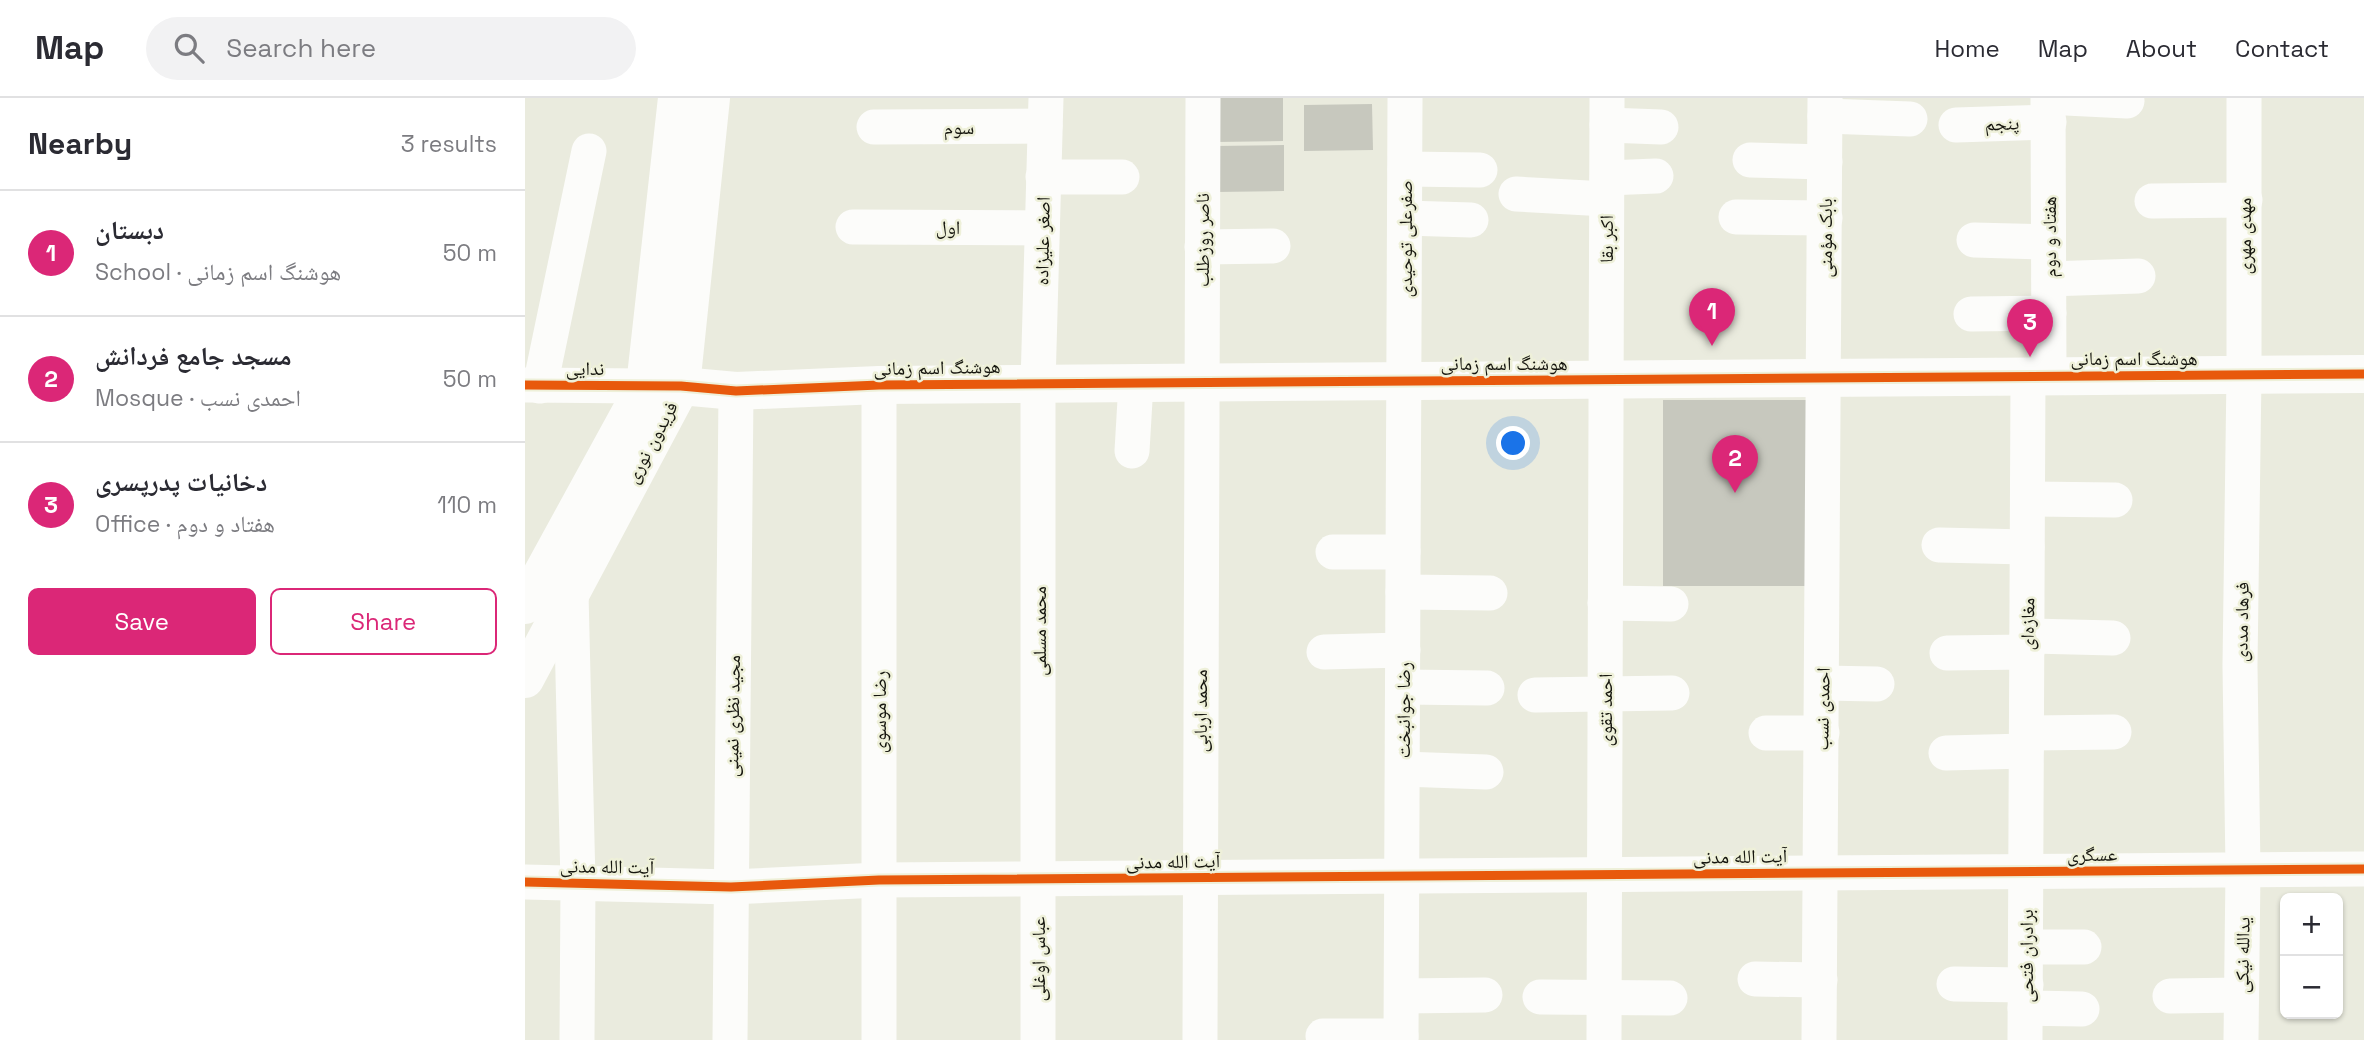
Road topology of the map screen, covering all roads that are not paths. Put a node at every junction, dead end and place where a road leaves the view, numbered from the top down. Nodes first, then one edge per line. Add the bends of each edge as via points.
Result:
1 (677, 98) edge
2 (711, 98) edge
3 (1203, 98) edge
4 (1405, 98) edge
5 (2244, 98) edge
6 (2127, 100) dead end
7 (2054, 106) edge
8 (1825, 107) edge
9 (1607, 111) edge
10 (1045, 112) edge
11 (1910, 119) dead end
12 (1956, 125) dead end
13 (874, 127) dead end
14 (1661, 127) dead end
15 (589, 151) dead end
16 (1750, 160) dead end
17 (1825, 162) junction
18 (1405, 169) junction
19 (1480, 170) dead end
20 (1656, 176) dead end
21 (1044, 177) junction
22 (1122, 177) dead end
23 (1607, 188) junction
24 (1516, 194) dead end
25 (2245, 200) junction
26 (2152, 201) dead end
27 (1736, 217) dead end
28 (1405, 218) junction
29 (1825, 218) junction
30 (1471, 220) dead end
31 (853, 227) dead end
32 (1042, 228) junction
33 (1974, 240) dead end
34 (2048, 242) junction
35 (1273, 246) dead end
36 (1202, 247) junction
37 (2138, 276) dead end
38 (2049, 296) junction
39 (1971, 314) dead end
40 (2244, 374) junction
41 (2364, 374) edge
42 (2039, 376) junction
43 (1824, 378) junction
44 (1606, 379) junction
45 (1404, 381) junction
46 (1201, 382) junction
47 (1136, 383) junction
48 (880, 384) junction
49 (1038, 384) junction
50 (533, 386) edge
51 (663, 386) junction
52 (736, 391) junction
53 (1132, 452) dead end
54 (2028, 499) junction
55 (2115, 500) dead end
56 (1938, 545) dead end
57 (2027, 547) junction
58 (1333, 552) dead end
59 (1403, 552) junction
60 (1403, 592) junction
61 (571, 593) junction
62 (1490, 593) dead end
63 (1605, 603) junction
64 (1671, 604) dead end
65 (525, 606) edge
66 (2113, 638) dead end
67 (2027, 644) junction
68 (1403, 650) junction
69 (1324, 652) dead end
70 (1947, 653) dead end
71 (525, 679) edge
72 (1822, 683) junction
73 (1877, 684) dead end
74 (1403, 687) junction
75 (1487, 688) dead end
76 (1672, 693) dead end
77 (1605, 694) junction
78 (1535, 695) dead end
79 (2114, 732) dead end
80 (1766, 733) dead end
81 (1822, 733) junction
82 (2027, 742) junction
83 (1946, 753) dead end
84 (1403, 769) junction
85 (1486, 772) dead end
86 (2364, 869) edge
87 (2243, 870) junction
88 (2026, 872) junction
89 (1821, 873) junction
90 (1605, 875) junction
91 (1402, 876) junction
92 (1200, 878) junction
93 (1039, 879) junction
94 (879, 880) junction
95 (525, 882) edge
96 (578, 882) junction
97 (731, 887) junction
98 (2026, 947) junction
99 (2084, 947) dead end
100 (1755, 979) dead end
101 (1820, 980) junction
102 (1954, 984) dead end
103 (1485, 995) dead end
104 (2241, 995) junction
105 (1402, 996) junction
106 (1605, 996) junction
107 (2170, 996) dead end
108 (1540, 997) dead end
109 (1670, 999) dead end
110 (2082, 1009) dead end
111 (2025, 1011) edge
112 (1323, 1036) dead end
113 (1401, 1038) edge
114 (577, 1040) edge
115 (730, 1040) edge
116 (879, 1040) edge
117 (1038, 1040) edge
118 (1200, 1040) edge
119 (1604, 1040) edge
120 (1819, 1040) edge
121 (2241, 1040) edge

1 - 51 street, فریدون نوری
2 - 51 street, فریدون نوری
3 - 36 street, ناصر روزطلب
4 - 18 street, صفرعلی توحیدی
5 - 25 street, مهدی مهری
6 - 7 street, پنجم
7 - 12 street, پنجم
7 - 34 street, هفتاد و دوم
8 - 11 street
8 - 17 street, بابک مؤمنی
9 - 14 street
9 - 23 street, اکبر بقا
10 - 13 street, سوم
10 - 21 street, اصغر علیزاده
15 - 50 street, ندایی
16 - 17 street
17 - 29 street, بابک مؤمنی
18 - 19 street
18 - 28 street, صفرعلی توحیدی
20 - 23 street
21 - 22 street
21 - 32 street, اصغر علیزاده
23 - 24 street
23 - 44 street, اکبر بقا
25 - 26 street
25 - 40 street, مهدی مهری
27 - 29 street
28 - 30 street
28 - 45 street, صفرعلی توحیدی
29 - 43 street, بابک مؤمنی
31 - 32 street, اول
32 - 49 street, اصغر علیزاده
33 - 34 street
34 - 38 street, هفتاد و دوم
35 - 36 street
36 - 46 street, ناصر روزطلب
37 - 38 street
38 - 39 street
38 - 42 street, هفتاد و دوم
40 - 41 street, هوشنگ اسم زمانی
40 - 42 street, هوشنگ اسم زمانی
40 - 87 street, فرهاد مددی
42 - 43 street, هوشنگ اسم زمانی
42 - 54 street, مغازه‌ای
43 - 44 street, هوشنگ اسم زمانی
43 - 72 street, احمدی نسب
44 - 45 street, هوشنگ اسم زمانی
44 - 63 street, احمد تقوی
45 - 46 street, هوشنگ اسم زمانی
45 - 59 street, رضا جوانبخت
46 - 47 street, هوشنگ اسم زمانی
46 - 92 street, محمد اربابی
47 - 49 street, هوشنگ اسم زمانی
47 - 53 street
48 - 49 street, هوشنگ اسم زمانی
48 - 52 street, هوشنگ اسم زمانی
48 - 94 street, رضا موسوی
49 - 93 street, محمد مسلمی
50 - 51 street, ندایی
51 - 52 street, هوشنگ اسم زمانی
51 - 61 street, فریدون نوری
51 - 65 street, فریدون نوری
52 - 97 street, مجید نظری نمینی
54 - 55 street
54 - 57 street, مغازه‌ای
56 - 57 street
57 - 67 street, مغازه‌ای
58 - 59 street
59 - 60 street, رضا جوانبخت
60 - 62 street
60 - 68 street, رضا جوانبخت
61 - 71 street, فریدون نوری
61 - 96 street
63 - 64 street
63 - 77 street, احمد تقوی
66 - 67 street
67 - 70 street
67 - 82 street, مغازه‌ای
68 - 69 street
68 - 74 street, رضا جوانبخت
72 - 73 street
72 - 81 street, احمدی نسب
74 - 75 street
74 - 84 street, رضا جوانبخت
76 - 77 street
77 - 78 street
77 - 90 street, احمد تقوی
79 - 82 street
80 - 81 street
81 - 89 street, احمدی نسب
82 - 83 street
82 - 88 street, مغازه‌ای
84 - 85 street
84 - 91 street, رضا جوانبخت
86 - 87 street, عسگری
87 - 88 street, عسگری
87 - 104 street, یدالله نیکی
88 - 89 street, عسگری
88 - 98 street, برادران فتحی
89 - 90 street, آیت‌ الله مدنی
89 - 101 street, احمدی نسب
90 - 91 street, آیت‌ الله مدنی
90 - 106 street, احمد تقوی
91 - 92 street, آیت‌ الله مدنی
91 - 105 street, رضا جوانبخت
92 - 93 street, آیت‌ الله مدنی
92 - 118 street, محمد اربابی
93 - 94 street, آیت‌ الله مدنی
93 - 117 street, عباس اوغلی
94 - 97 street, آیت‌ الله مدنی
94 - 116 street, رضا موسوی
95 - 96 street, آیت‌ الله مدنی
96 - 97 street, آیت‌ الله مدنی
96 - 114 street
97 - 115 street, مجید نظری نمینی
98 - 99 street
98 - 111 street, برادران فتحی
100 - 101 street
101 - 120 street, احمدی نسب
102 - 111 street
103 - 105 street
104 - 107 street
104 - 121 street, یدالله نیکی
105 - 113 street, رضا جوانبخت
106 - 108 street
106 - 109 street
106 - 119 street, احمد تقوی
110 - 111 street
112 - 113 street

